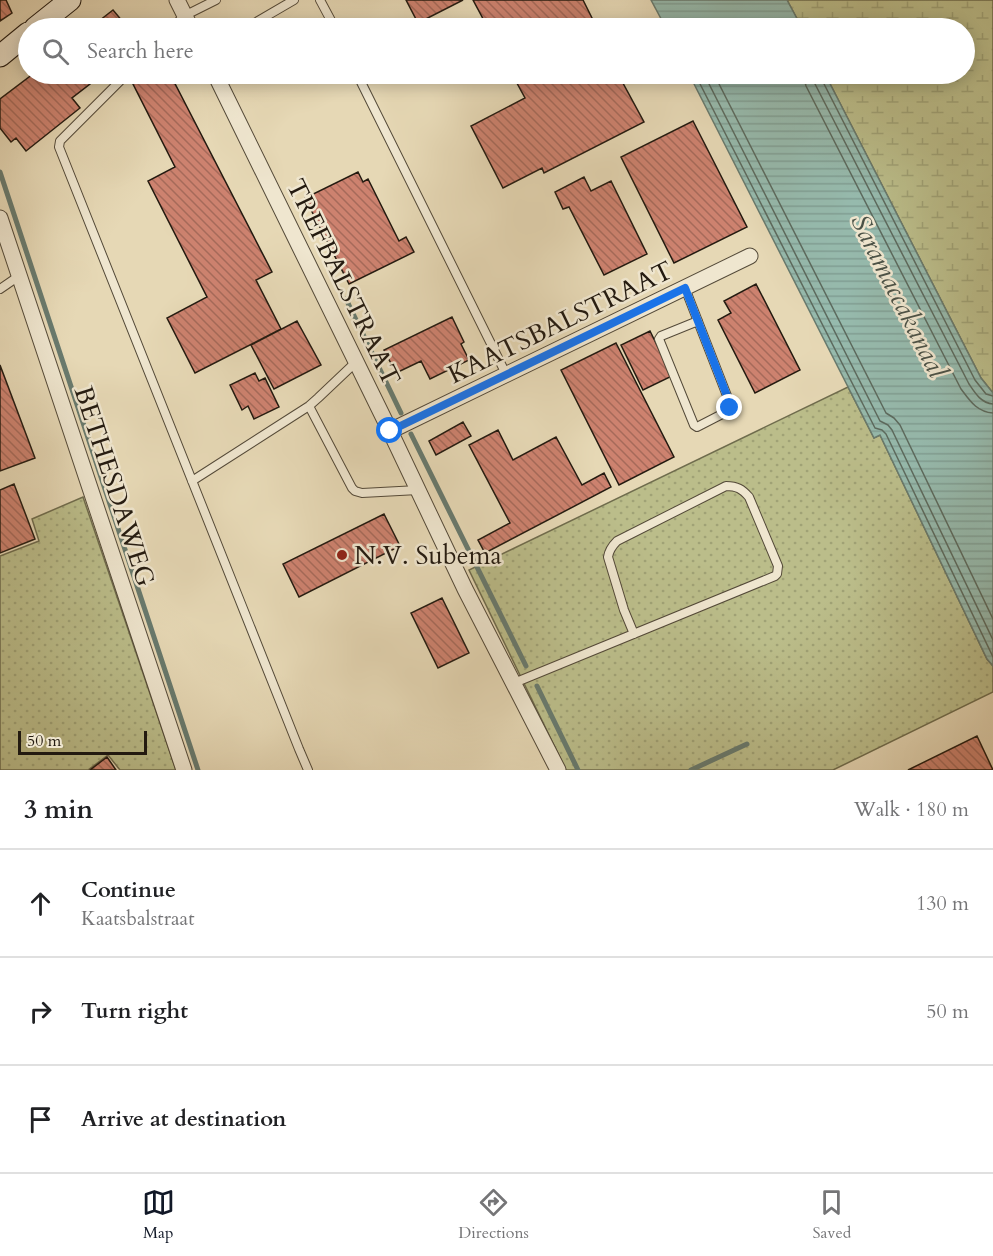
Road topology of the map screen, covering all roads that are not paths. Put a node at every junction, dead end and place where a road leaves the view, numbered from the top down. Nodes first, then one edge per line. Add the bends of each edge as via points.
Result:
1 (70, 0) edge
2 (177, 0) edge
3 (216, 0) edge
4 (294, 0) edge
5 (320, 0) edge
6 (48, 18) edge
7 (186, 18) edge
8 (193, 18) edge
9 (263, 18) edge
10 (330, 18) edge
11 (18, 41) edge
12 (0, 56) edge
13 (117, 84) edge
14 (220, 84) edge
15 (362, 84) edge
16 (0, 218) edge
17 (750, 256) dead end
18 (19, 276) junction
19 (685, 288) junction
20 (0, 289) edge
21 (698, 321) junction
22 (356, 362) junction
23 (506, 374) junction
24 (309, 406) junction
25 (390, 431) junction
26 (192, 481) junction
27 (418, 490) junction
28 (634, 634) junction
29 (514, 683) junction
30 (184, 770) edge
31 (308, 770) edge
32 (558, 770) edge

1 - 6 street
2 - 7 street
3 - 8 lane
4 - 9 lane
5 - 10 lane
11 - 12 street
13 - 26 lane via 60,141 59,147
14 - 22 street, TREFBALSTRAAT
15 - 23 lane
16 - 18 street, BETHESDAWEG
17 - 19 street, KAATSBALSTRAAT
18 - 20 lane
18 - 30 street, BETHESDAWEG
19 - 21 lane
19 - 23 street, KAATSBALSTRAAT
21 - 21 lane via 731,407 697,427 659,338
22 - 24 lane
22 - 25 street, TREFBALSTRAAT
23 - 25 street, KAATSBALSTRAAT
24 - 26 lane
24 - 27 lane via 355,491
25 - 27 street, TREFBALSTRAAT
26 - 31 lane
27 - 29 street, TREFBALSTRAAT
28 - 28 lane via 777,574 778,566 743,490 726,486 617,542 609,551
28 - 29 lane
29 - 32 street, TREFBALSTRAAT

